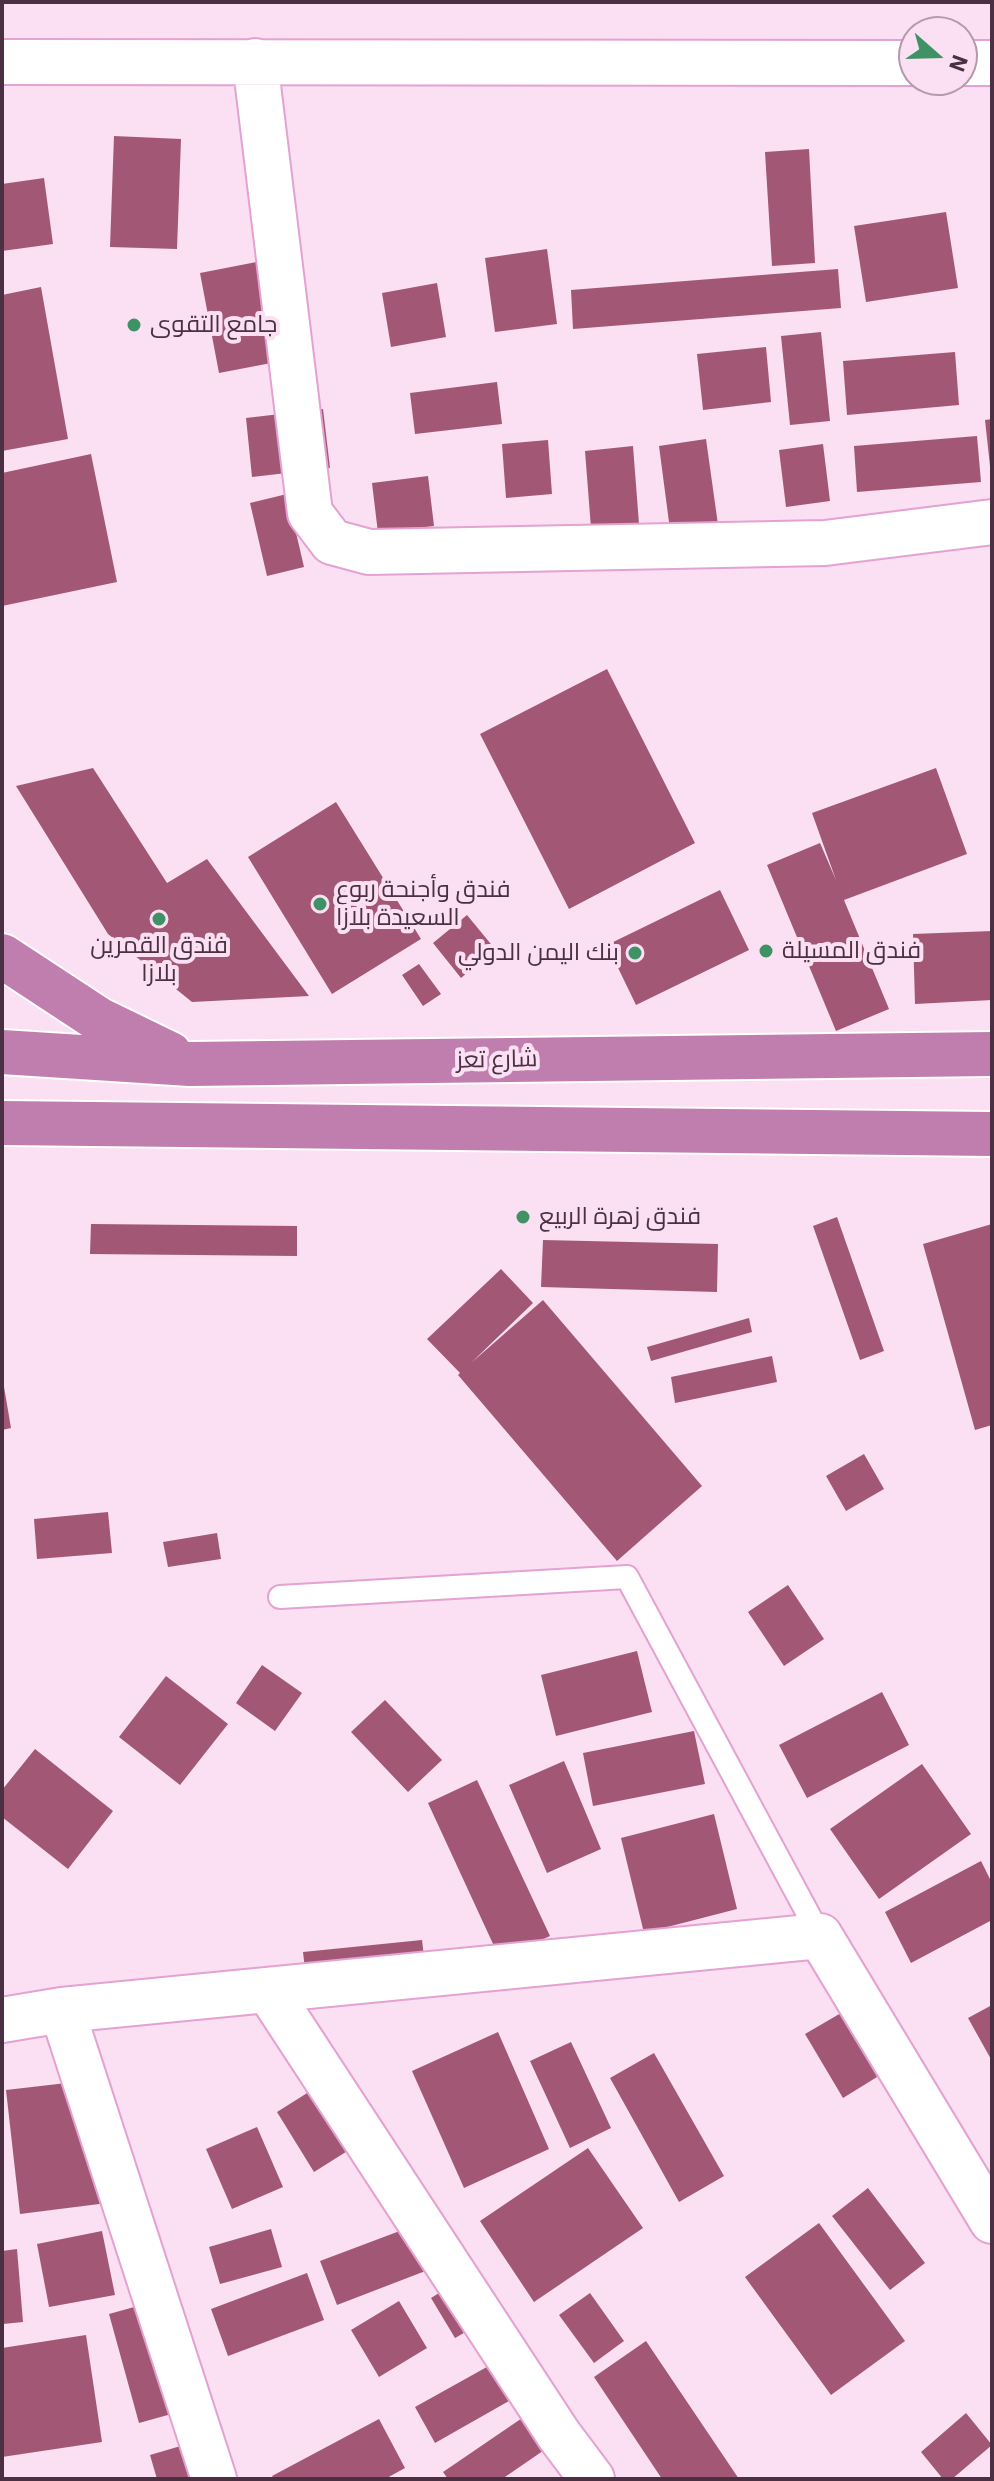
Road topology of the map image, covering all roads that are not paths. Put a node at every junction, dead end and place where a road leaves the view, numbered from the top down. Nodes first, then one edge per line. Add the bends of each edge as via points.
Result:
1 (255, 61) junction
2 (2, 62) edge
3 (898, 63) edge
4 (992, 522) edge
5 (2, 956) edge
6 (2, 1052) edge
7 (992, 1054) edge
8 (190, 1064) junction
9 (2, 1123) edge
10 (992, 1134) edge
11 (280, 1597) dead end
12 (820, 1936) junction
13 (268, 1990) junction
14 (62, 2010) junction
15 (2, 2020) edge
16 (992, 2221) edge
17 (214, 2479) edge
18 (592, 2479) edge

1 - 2 street
1 - 3 street
1 - 4 street via 310,513 332,542 369,552 825,543
5 - 8 highway via 98,1019
6 - 8 highway, شارع تعز
7 - 8 highway, شارع تعز
9 - 10 highway
11 - 12 lane via 627,1577
12 - 13 street
12 - 16 street
13 - 14 street
13 - 18 street
14 - 15 street
14 - 17 street

